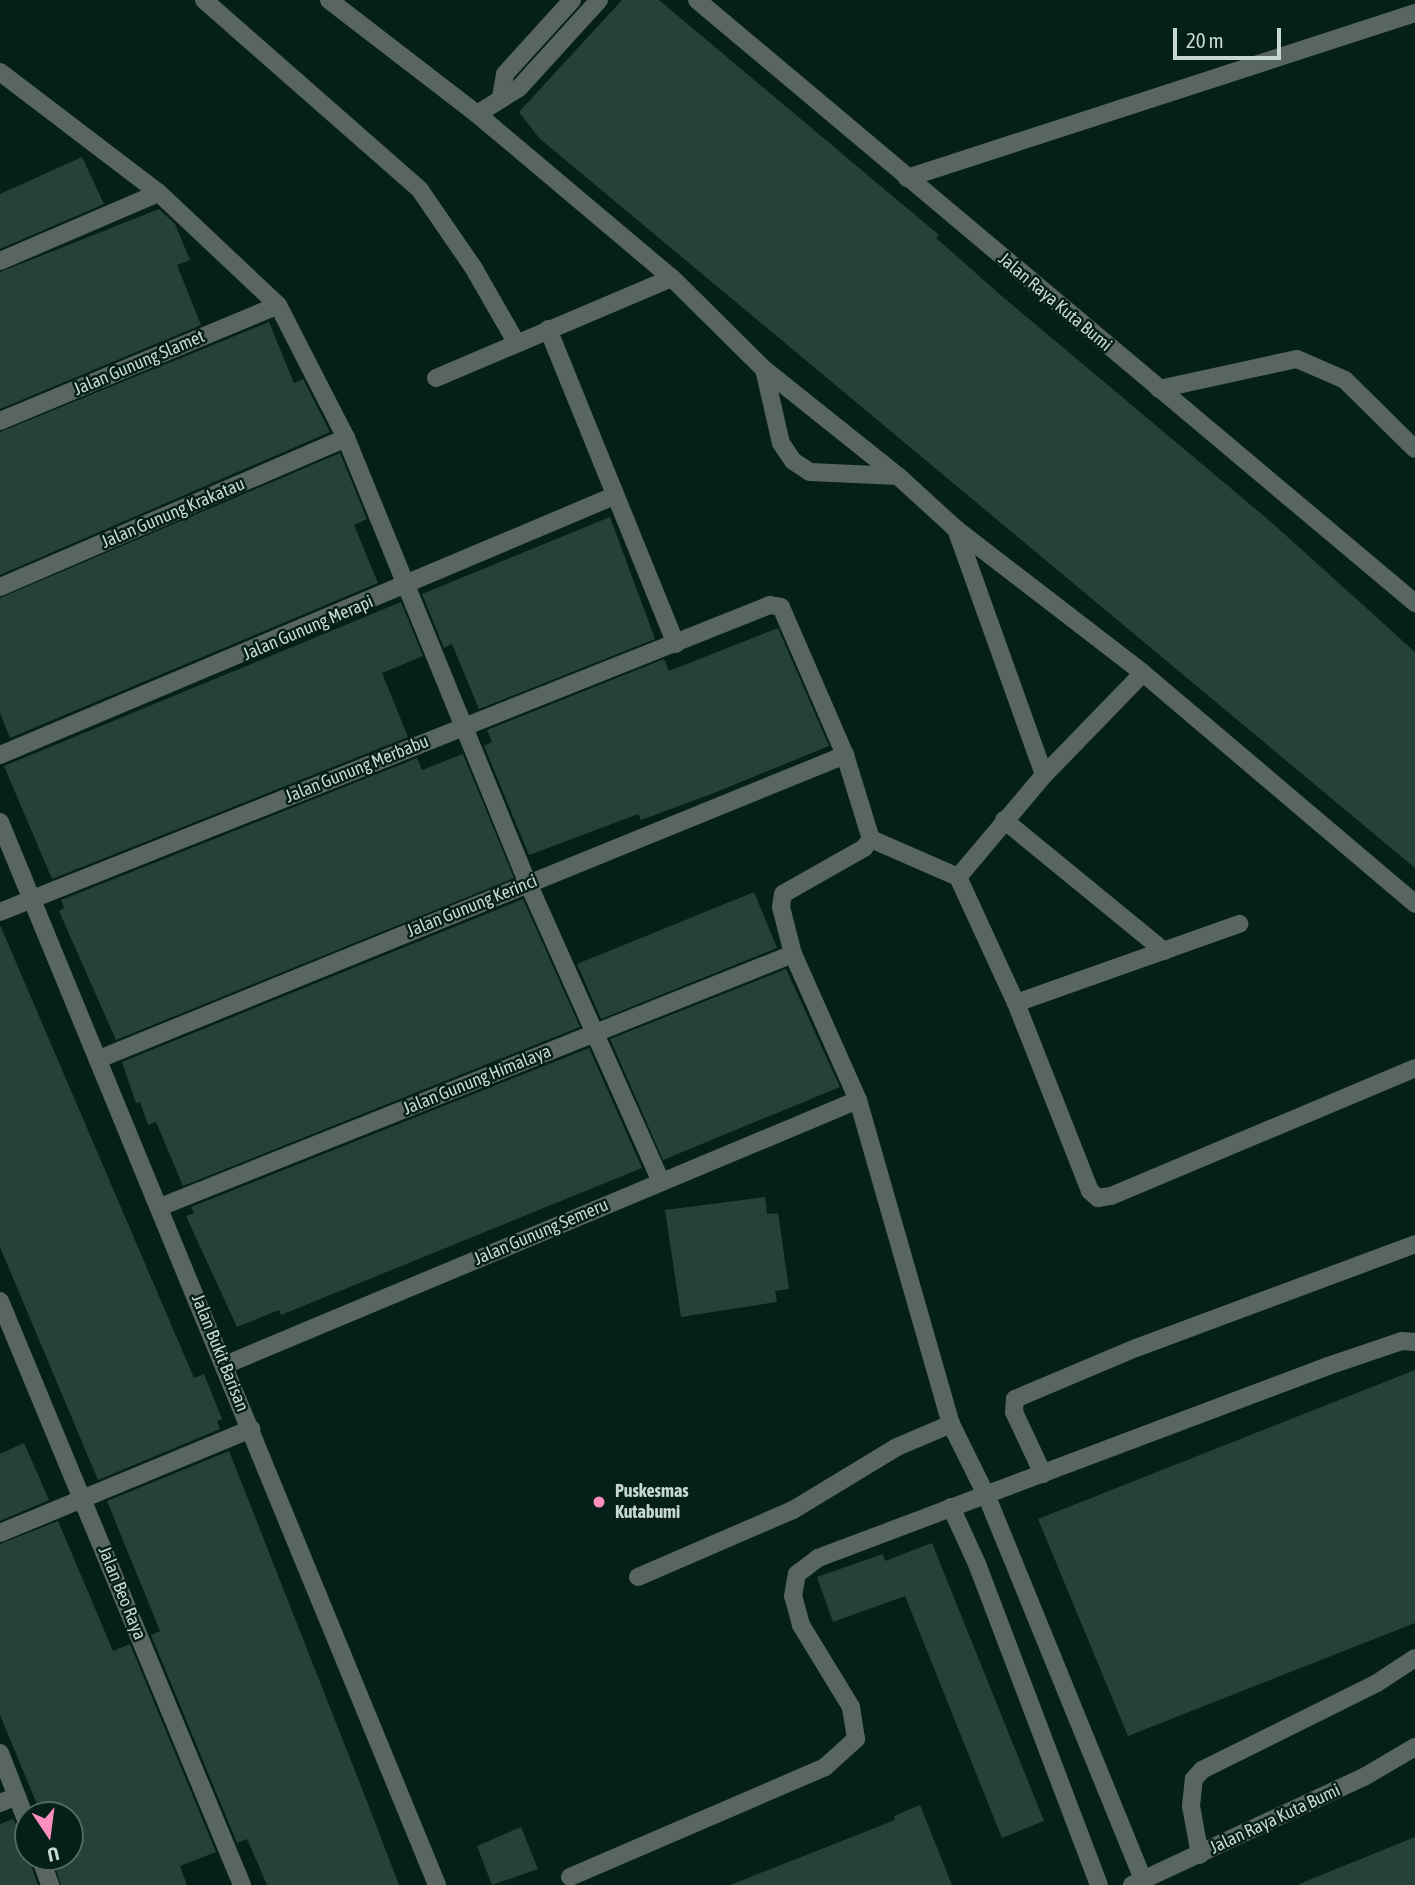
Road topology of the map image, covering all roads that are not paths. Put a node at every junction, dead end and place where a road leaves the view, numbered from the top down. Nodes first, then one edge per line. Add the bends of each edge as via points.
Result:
1 (204, 0) edge
2 (329, 0) edge
3 (572, 0) edge
4 (599, 0) edge
5 (697, 0) edge
6 (1415, 13) edge
7 (0, 72) edge
8 (8, 89) edge
9 (501, 97) junction
10 (477, 114) junction
11 (907, 178) junction
12 (159, 193) junction
13 (0, 261) edge
14 (672, 278) junction
15 (278, 305) junction
16 (548, 329) junction
17 (516, 342) junction
18 (764, 369) junction
19 (436, 378) dead end
20 (1159, 389) junction
21 (0, 421) edge
22 (346, 439) junction
23 (1415, 449) edge
24 (898, 476) junction
25 (614, 496) junction
26 (956, 529) junction
27 (408, 586) junction
28 (0, 587) edge
29 (1415, 603) edge
30 (681, 642) junction
31 (1143, 673) junction
32 (463, 726) junction
33 (0, 755) edge
34 (845, 755) junction
35 (1044, 775) junction
36 (1004, 820) junction
37 (0, 822) edge
38 (871, 839) junction
39 (958, 877) junction
40 (528, 883) junction
41 (30, 901) junction
42 (1415, 904) edge
43 (0, 912) edge
44 (1239, 924) dead end
45 (1164, 951) junction
46 (793, 954) junction
47 (1016, 1003) junction
48 (593, 1034) junction
49 (99, 1059) junction
50 (1415, 1068) edge
51 (858, 1100) junction
52 (661, 1182) junction
53 (160, 1208) junction
54 (1415, 1244) edge
55 (0, 1301) edge
56 (1415, 1342) edge
57 (225, 1365) junction
58 (951, 1424) junction
59 (251, 1429) junction
60 (1043, 1474) junction
61 (987, 1497) junction
62 (83, 1498) junction
63 (951, 1507) junction
64 (0, 1533) edge
65 (638, 1577) dead end
66 (1415, 1658) edge
67 (1415, 1747) edge
68 (0, 1753) edge
69 (8, 1800) edge
70 (1200, 1855) junction
71 (570, 1877) dead end
72 (1138, 1883) edge
73 (242, 1885) edge
74 (437, 1885) edge
75 (1099, 1885) edge

1 - 17 street via 420,190
2 - 10 street
3 - 9 street via 505,74
4 - 9 street via 519,88
5 - 11 street, Jalan Raya Kuta Bumi
6 - 11 street
7 - 8 street
8 - 12 street
9 - 10 street
10 - 14 street
11 - 20 street, Jalan Raya Kuta Bumi
12 - 13 street
12 - 15 street
14 - 16 street
14 - 18 street
15 - 21 street, Jalan Gunung Slamet
15 - 22 street
16 - 17 street
16 - 25 street
17 - 19 street
18 - 24 street
18 - 24 street via 781,443 793,461 810,472
20 - 23 street via 1297,359 1345,380
20 - 29 street, Jalan Raya Kuta Bumi
22 - 27 street
22 - 28 street, Jalan Gunung Krakatau
24 - 26 street
25 - 27 street, Jalan Gunung Merapi
25 - 30 street
26 - 31 street
26 - 35 street
27 - 32 street
27 - 33 street, Jalan Gunung Merapi
30 - 32 street, Jalan Gunung Merbabu
30 - 34 street, Jalan Gunung Merbabu via 770,605 781,607
31 - 35 street
31 - 42 street
32 - 40 street
32 - 41 street, Jalan Gunung Merbabu
34 - 38 street
34 - 40 street, Jalan Gunung Kerinci
35 - 36 street
36 - 39 street
36 - 45 street
37 - 41 street, Jalan Bukit Barisan
38 - 39 street
38 - 46 street via 864,848 783,894 781,907
39 - 47 street
40 - 48 street
40 - 49 street, Jalan Gunung Kerinci
41 - 43 street, Jalan Gunung Merbabu
41 - 49 street, Jalan Bukit Barisan
44 - 45 street
45 - 47 street
46 - 48 street, Jalan Gunung Himalaya
46 - 51 street
47 - 50 street via 1081,1178 1098,1198
48 - 52 street
48 - 53 street, Jalan Gunung Himalaya
49 - 53 street, Jalan Bukit Barisan
51 - 52 street, Jalan Gunung Semeru
51 - 58 street
52 - 57 street, Jalan Gunung Semeru
53 - 57 street, Jalan Bukit Barisan
54 - 60 street via 1136,1348 1016,1399 1014,1412
55 - 62 street, Jalan Beo Raya
56 - 60 street via 1402,1341 1328,1366
57 - 59 street, Jalan Bukit Barisan
58 - 61 street
58 - 65 street via 897,1447 793,1510
59 - 62 street
59 - 74 street, Jalan Bukit Barisan
60 - 61 street
61 - 63 street
61 - 72 street
62 - 64 street
62 - 73 street, Jalan Beo Raya
63 - 71 street via 818,1558 797,1574 793,1595 801,1625 851,1707 857,1728 856,1739 838,1759
63 - 75 street
66 - 70 street via 1377,1682 1202,1770 1194,1779 1191,1807
67 - 70 street, Jalan Raya Kuta Bumi via 1364,1777
68 - 69 street
70 - 72 street, Jalan Raya Kuta Bumi

